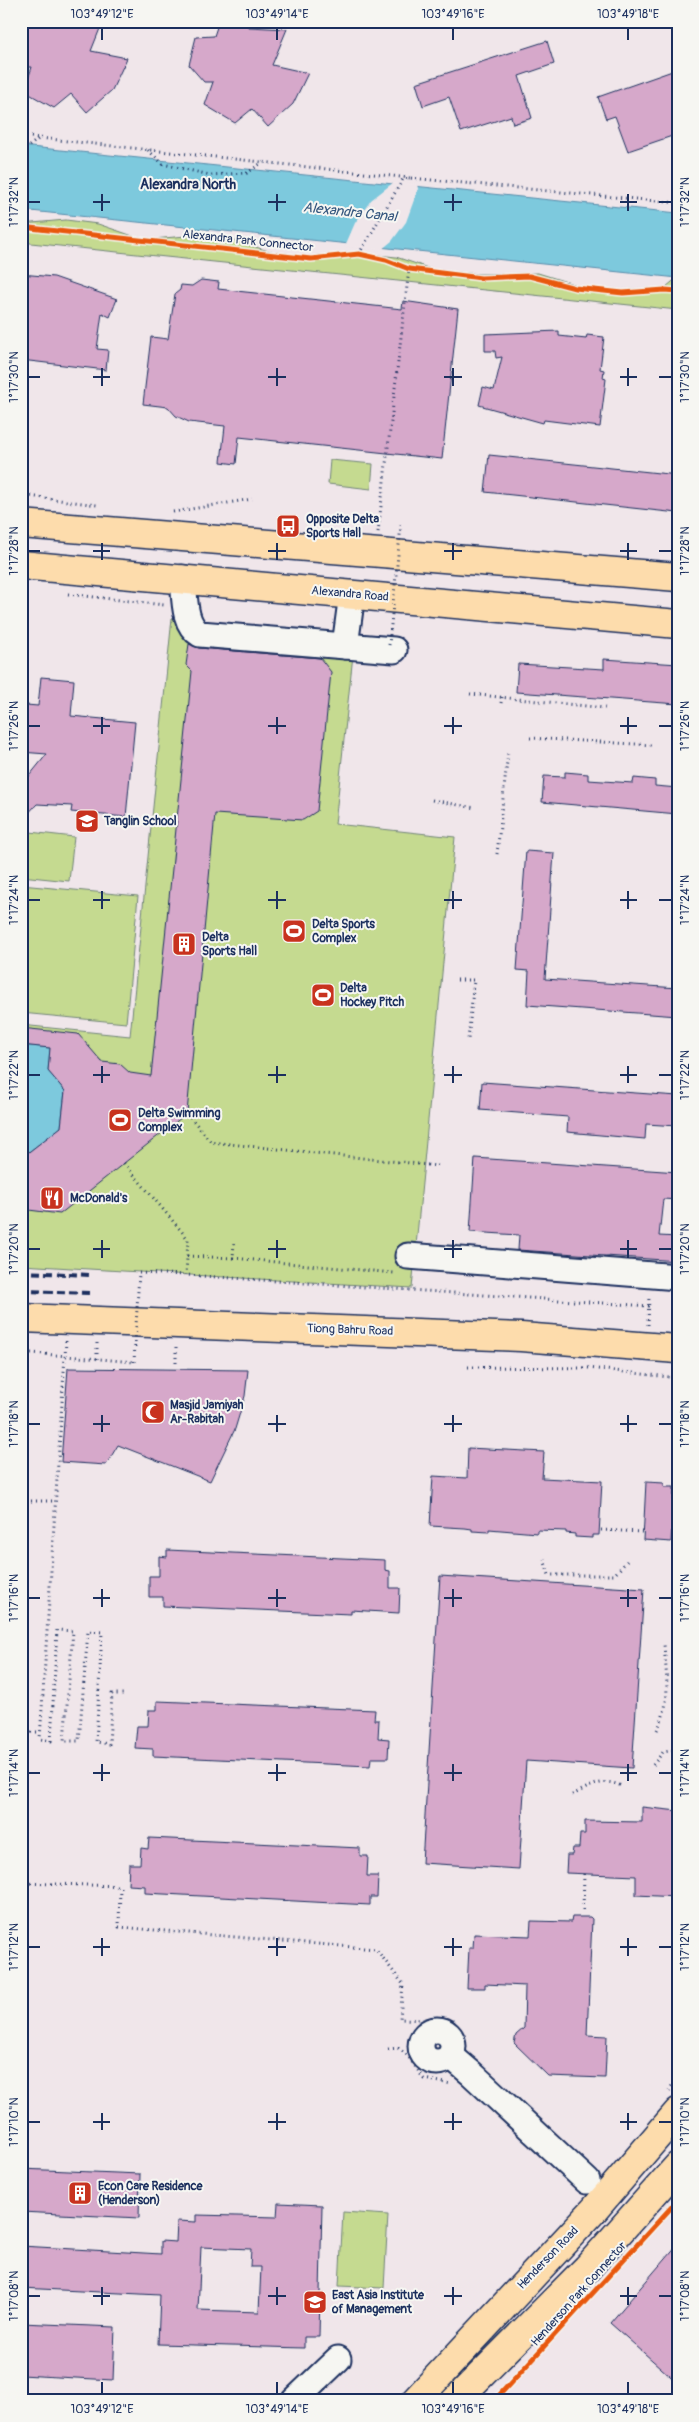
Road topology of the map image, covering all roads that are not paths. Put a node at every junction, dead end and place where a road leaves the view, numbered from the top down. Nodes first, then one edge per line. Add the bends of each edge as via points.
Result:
1 (21, 524) edge
2 (21, 565) edge
3 (678, 577) edge
4 (184, 578) junction
5 (352, 594) junction
6 (678, 624) edge
7 (345, 646) junction
8 (392, 647) road end
9 (408, 1256) road end
10 (678, 1277) edge
11 (21, 1318) edge
12 (678, 1349) edge
13 (451, 2056) dead end
14 (678, 2112) edge
15 (678, 2166) edge
16 (586, 2181) dead end
17 (338, 2359) dead end
18 (294, 2401) edge
19 (415, 2401) edge
20 (455, 2401) edge

1 - 3 main road
2 - 4 main road, Alexandra Road
4 - 5 main road, Alexandra Road
4 - 7 lane via 188,622 192,630 200,634
5 - 6 main road, Alexandra Road
5 - 7 lane
7 - 8 lane
9 - 10 lane via 530,1258 620,1265
11 - 12 main road, Tiong Bahru Road via 521,1337
13 - 16 lane
14 - 19 main road, Henderson Road via 594,2210
15 - 20 main road via 587,2268
17 - 18 lane

